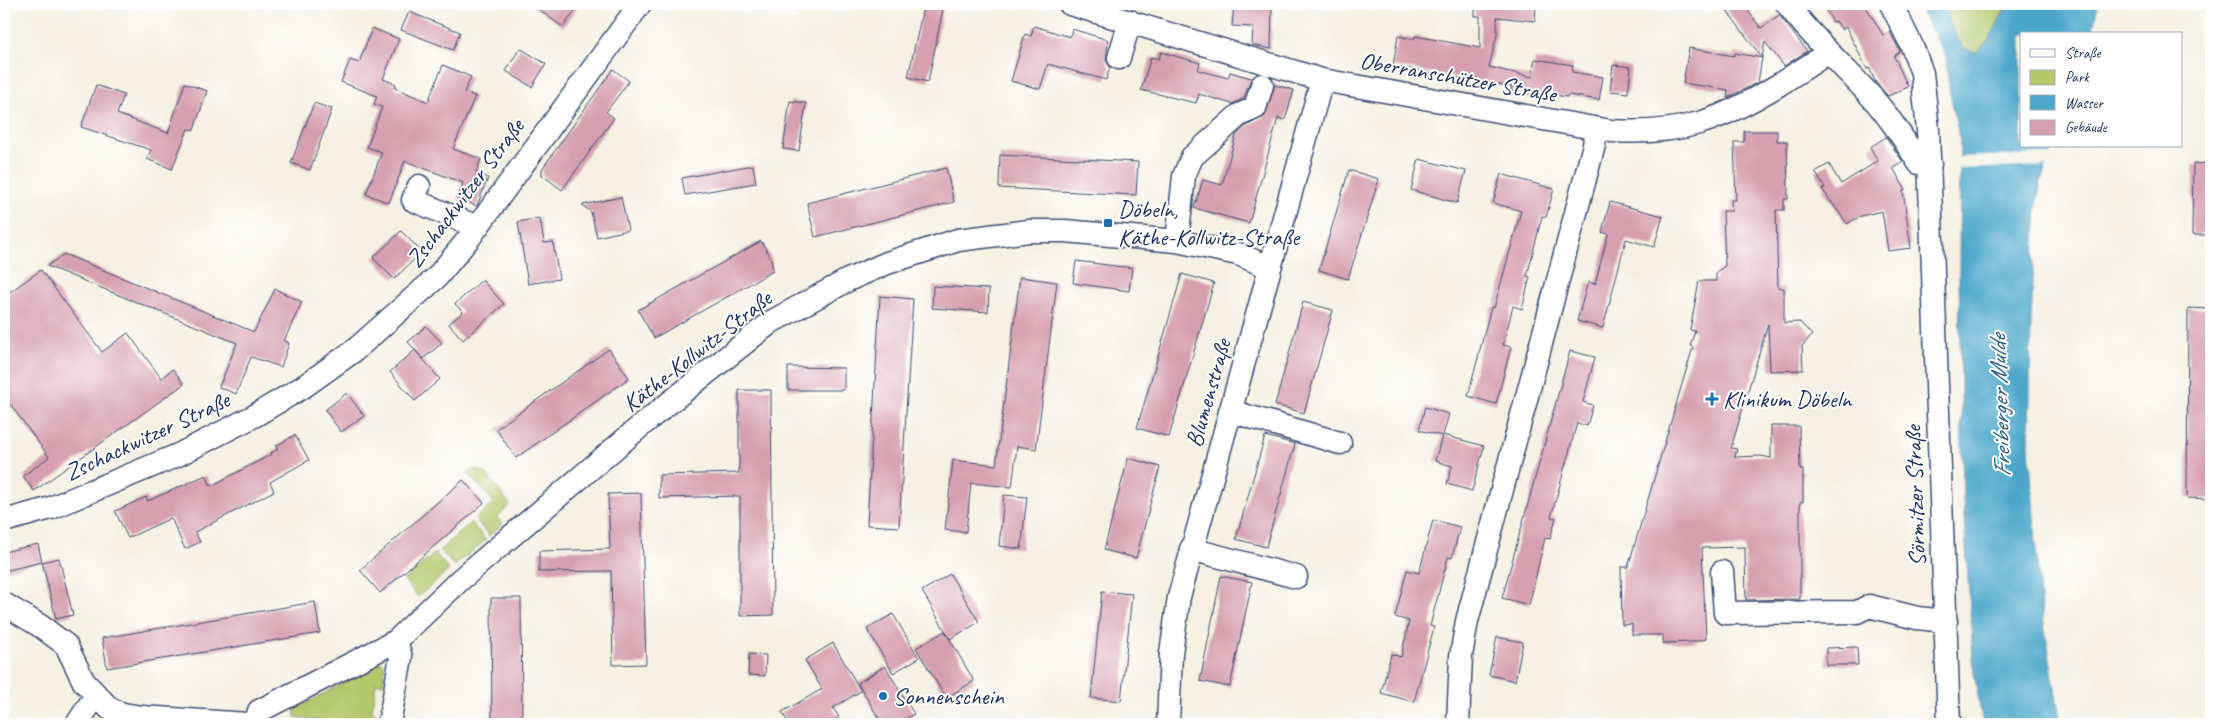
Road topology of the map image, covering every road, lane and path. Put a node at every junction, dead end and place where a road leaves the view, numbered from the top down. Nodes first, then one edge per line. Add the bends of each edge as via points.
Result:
1 (640, 4) edge
2 (1070, 4) edge
3 (1788, 4) edge
4 (1891, 4) edge
5 (1130, 22) junction
6 (1828, 52) junction
7 (1119, 58) dead end
8 (1322, 80) junction
9 (1262, 85) dead end
10 (1596, 129) junction
11 (1930, 164) junction
12 (419, 186) dead end
13 (477, 228) junction
14 (1177, 242) junction
15 (1269, 267) junction
16 (1230, 411) junction
17 (1340, 443) dead end
18 (4, 521) edge
19 (1191, 550) junction
20 (1722, 572) dead end
21 (1296, 577) dead end
22 (4, 604) edge
23 (1946, 621) junction
24 (396, 641) junction
25 (100, 699) junction
26 (77, 724) edge
27 (248, 724) edge
28 (255, 724) edge
29 (388, 724) edge
30 (1168, 724) edge
31 (1458, 724) edge
32 (1949, 724) edge

1 - 13 street, Zschackwitzer Straße
2 - 5 street, Oberranschützer Straße
3 - 6 street
4 - 11 street, Sörmitzer Straße via 1922,73
5 - 7 street
5 - 8 street, Oberranschützer Straße
6 - 10 street, Oberranschützer Straße via 1734,111 1703,124 1650,132
6 - 11 street via 1896,126 1919,163
8 - 10 street, Oberranschützer Straße
8 - 15 street, Blumenstraße
9 - 14 street via 1255,108 1240,115 1192,157 1184,176
10 - 31 street via 1467,621 1461,656
11 - 23 street, Sörmitzer Straße
12 - 13 street via 413,200
13 - 18 street, Zschackwitzer Straße via 437,277 407,306 355,350 303,387 178,455 51,508
14 - 15 street, Käthe-Kollwitz-Straße via 1238,254
14 - 24 street, Käthe-Kollwitz-Straße via 1069,231 991,234 926,250 848,280 771,322 703,376 461,579
15 - 16 street, Blumenstraße
16 - 17 street
16 - 19 street, Blumenstraße
19 - 21 street
19 - 30 street, Blumenstraße via 1179,597
20 - 23 street via 1725,613 1857,612 1870,606 1917,618
22 - 25 street via 42,626 66,645 84,682
23 - 32 street, Sörmitzer Straße
24 - 28 street, Käthe-Kollwitz-Straße via 259,711
24 - 29 street via 401,657
25 - 26 street via 90,704
25 - 27 street via 110,709 123,714

